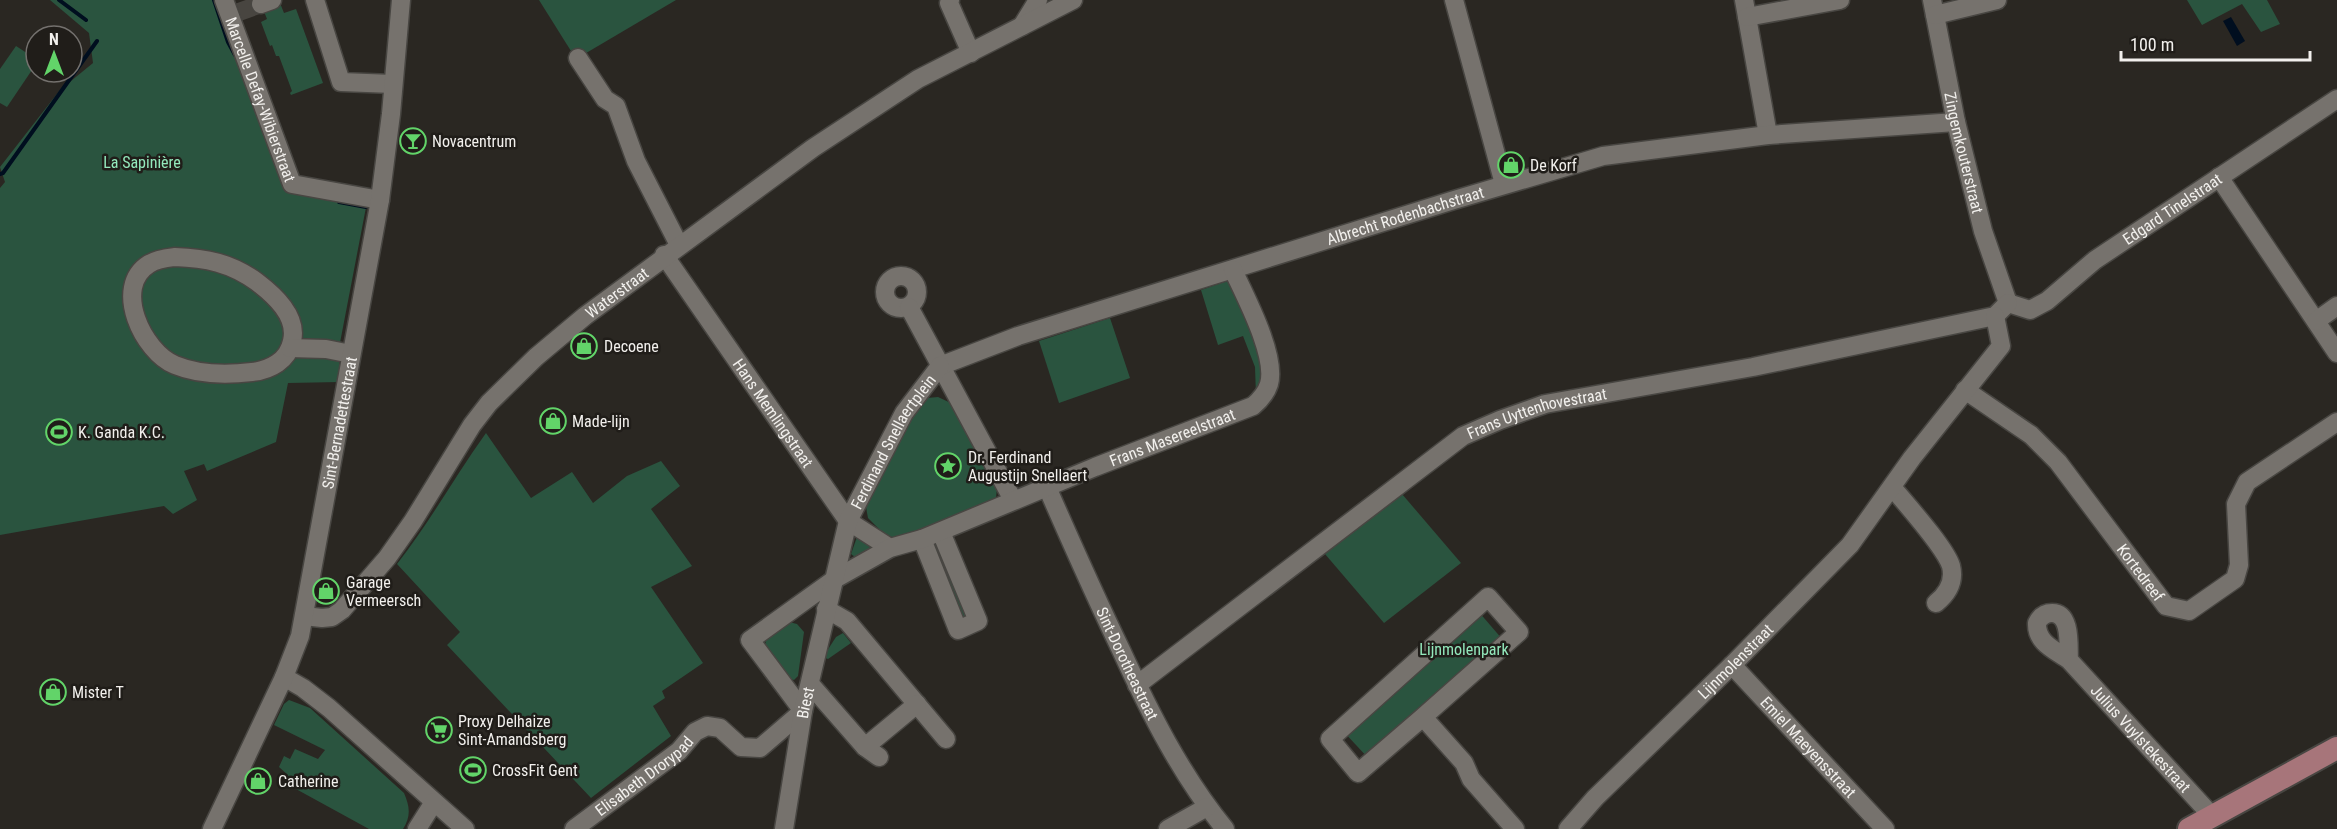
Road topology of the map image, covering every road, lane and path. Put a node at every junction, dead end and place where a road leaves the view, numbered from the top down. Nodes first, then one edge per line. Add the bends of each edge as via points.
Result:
1 (315, 0) edge
2 (401, 0) edge
3 (950, 0) edge
4 (1038, 0) edge
5 (1073, 0) edge
6 (1454, 0) edge
7 (1840, 0) edge
8 (1997, 0) edge
9 (1933, 8) edge
10 (231, 9) edge
11 (1745, 9) edge
12 (1021, 28) junction
13 (971, 53) junction
14 (578, 58) dead end
15 (393, 84) junction
16 (2337, 99) edge
17 (1956, 122) junction
18 (1768, 135) junction
19 (2219, 177) junction
20 (1504, 184) junction
21 (380, 200) junction
22 (672, 250) junction
23 (1233, 270) junction
24 (2008, 303) junction
25 (2337, 306) edge
26 (909, 307) dead end
27 (1995, 316) junction
28 (2316, 321) junction
29 (290, 348) junction
30 (2337, 353) edge
31 (351, 354) junction
32 (940, 366) junction
33 (1965, 390) junction
34 (2337, 422) edge
35 (1047, 487) junction
36 (1892, 487) junction
37 (1013, 500) junction
38 (848, 521) junction
39 (940, 532) junction
40 (922, 539) junction
41 (890, 548) junction
42 (835, 579) junction
43 (1936, 603) dead end
44 (826, 609) junction
45 (304, 616) junction
46 (2069, 660) dead end
47 (1732, 665) junction
48 (284, 677) junction
49 (810, 684) junction
50 (1137, 685) junction
51 (917, 704) junction
52 (803, 711) junction
53 (1423, 717) junction
54 (946, 739) dead end
55 (2337, 748) edge
56 (434, 802) junction
57 (1207, 807) junction
58 (2212, 816) junction
59 (212, 829) edge
60 (417, 829) edge
61 (465, 829) edge
62 (574, 829) edge
63 (784, 829) edge
64 (1168, 829) edge
65 (1225, 829) edge
66 (1515, 829) edge
67 (1568, 829) edge
68 (1885, 829) edge
69 (2189, 829) edge

1 - 15 street via 341,82
2 - 15 street, Sint-Bernadettestraat
3 - 13 street
4 - 12 street
5 - 12 street, Waterstraat
6 - 20 street
7 - 11 street
8 - 9 street
9 - 17 street, Zingemkouterstraat
10 - 21 street, Marcelle Defay-Wibierstraat via 292,184
11 - 18 street
12 - 13 street, Waterstraat
13 - 22 street, Waterstraat via 899,91
14 - 22 street, Hans Memlingstraat via 605,99 616,106
15 - 21 street, Sint-Bernadettestraat
16 - 19 street, Edgard Tinelstraat
17 - 18 street, Albrecht Rodenbachstraat
17 - 24 street, Zingemkouterstraat via 1983,231
18 - 20 street, Albrecht Rodenbachstraat via 1603,156
19 - 24 street, Edgard Tinelstraat via 2095,260 2047,301 2030,310
19 - 28 street
20 - 23 street, Albrecht Rodenbachstraat
21 - 31 street, Sint-Bernadettestraat
22 - 38 street, Hans Memlingstraat
22 - 45 street, Waterstraat via 577,323 489,403 387,558 342,610 322,618
23 - 32 street, Albrecht Rodenbachstraat via 1018,336
23 - 35 street, Frans Masereelstraat via 1270,361 1269,383 1262,398 1253,406
24 - 27 street
25 - 28 street
26 - 32 street
27 - 33 street, Lijnmolenstraat via 2001,346
27 - 50 street, Frans Uyttenhovestraat via 1753,367 1545,404 1500,420 1463,436
28 - 30 street
29 - 29 street via 279,363 256,372 215,374 174,365 150,345 137,326 136,279 148,264 161,259 199,258 229,266 248,275 278,300 290,316
29 - 31 street
31 - 45 street, Sint-Bernadettestraat
32 - 37 street, Ferdinand Snellaertplein
32 - 38 street, Ferdinand Snellaertplein via 904,414
33 - 34 street, Kortedreef via 2038,442 2058,462 2166,606 2189,611 2235,579 2239,565 2236,504 2247,482
33 - 36 street, Lijnmolenstraat
35 - 37 street, Frans Masereelstraat
35 - 50 street, Sint-Dorotheastraat
36 - 43 street via 1951,566 1947,593
36 - 47 street, Lijnmolenstraat via 1850,545
37 - 39 street
38 - 41 street, Ferdinand Snellaertplein
38 - 42 street
39 - 40 street
39 - 40 street via 978,621 958,630
40 - 41 street
41 - 42 street
42 - 44 street, Biest
42 - 52 street via 750,640
44 - 49 street, Biest
44 - 51 street via 847,621
45 - 48 street, Sint-Bernadettestraat
46 - 58 street, Julius Vuylstekestraat
47 - 67 street, Lijnmolenstraat
47 - 68 street, Emiel Maeyensstraat
48 - 56 street via 329,708
48 - 59 street, Sint-Bernadettestraat
49 - 51 street via 872,752
49 - 52 street, Biest
50 - 57 street, Sint-Dorotheastraat via 1178,763
51 - 54 street
52 - 62 street, Elisabeth Drorypad via 760,748 741,747 720,728 707,726 695,732 679,751
52 - 63 street, Biest
53 - 53 street via 1519,632 1488,597 1330,739 1358,772
53 - 66 street
55 - 58 main road
56 - 60 street
56 - 61 street
57 - 64 street
57 - 65 street, Sint-Dorotheastraat
58 - 69 main road

